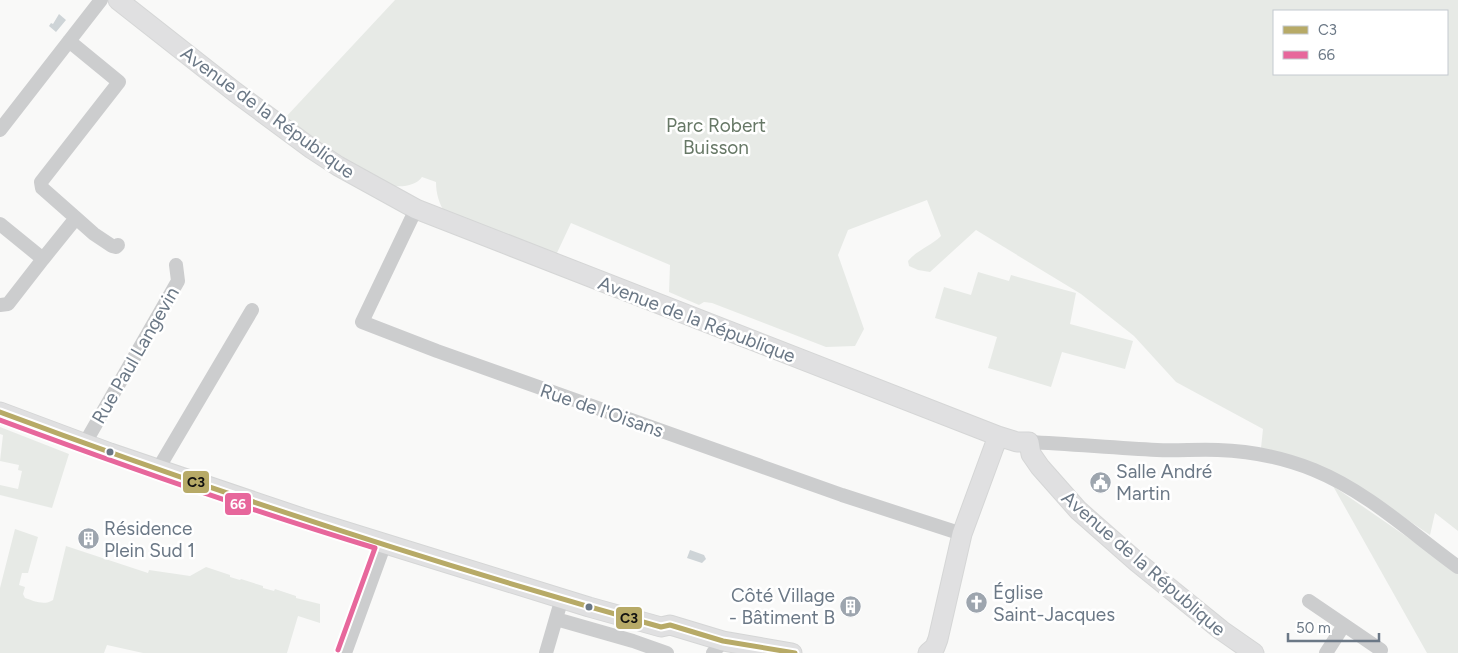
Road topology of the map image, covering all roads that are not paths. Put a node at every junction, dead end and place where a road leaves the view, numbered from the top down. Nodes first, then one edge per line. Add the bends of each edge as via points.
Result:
1 (101, 0) edge
2 (118, 0) edge
3 (69, 42) junction
4 (0, 130) edge
5 (416, 209) junction
6 (76, 218) junction
7 (0, 224) edge
8 (118, 244) dead end
9 (44, 259) junction
10 (176, 265) dead end
11 (0, 305) edge
12 (252, 310) dead end
13 (0, 412) edge
14 (998, 436) junction
15 (1029, 442) junction
16 (85, 443) junction
17 (158, 469) junction
18 (962, 534) junction
19 (385, 543) junction
20 (1458, 567) edge
21 (562, 598) junction
22 (1309, 601) dead end
23 (556, 620) junction
24 (1344, 625) junction
25 (632, 647) edge
26 (720, 649) edge
27 (931, 650) edge
28 (1381, 650) dead end
29 (345, 653) edge
30 (546, 653) edge
31 (667, 653) edge
32 (793, 653) edge
33 (1254, 653) edge
34 (1326, 653) edge

1 - 3 street
2 - 5 street, Avenue de la République via 312,149
3 - 4 street
3 - 6 street via 119,82 41,182 42,188
5 - 14 street, Avenue de la République
5 - 18 street, Rue de l'Oisans via 362,322 446,355 842,495
6 - 8 street via 112,246
6 - 9 street
7 - 9 street
9 - 11 street via 8,304
10 - 16 street, Rue Paul Langevin via 178,281
12 - 17 street
13 - 16 street, Rue Paul Langevin
14 - 15 street, Avenue de la République
14 - 18 street
15 - 20 street via 1160,450 1220,450 1256,454 1295,464 1336,481 1385,510
15 - 33 street, Avenue de la République via 1031,454 1040,467 1078,510 1221,630
16 - 17 street, Rue Paul Langevin
17 - 19 street, Rue Paul Langevin
18 - 27 street via 938,639
19 - 21 street, Rue Paul Langevin
19 - 29 street
21 - 23 street
21 - 26 street, Rue Paul Langevin via 661,627 671,635
22 - 24 street
23 - 25 street
23 - 30 street
24 - 28 street
24 - 34 street
25 - 31 street
26 - 32 street, Rue Paul Langevin

